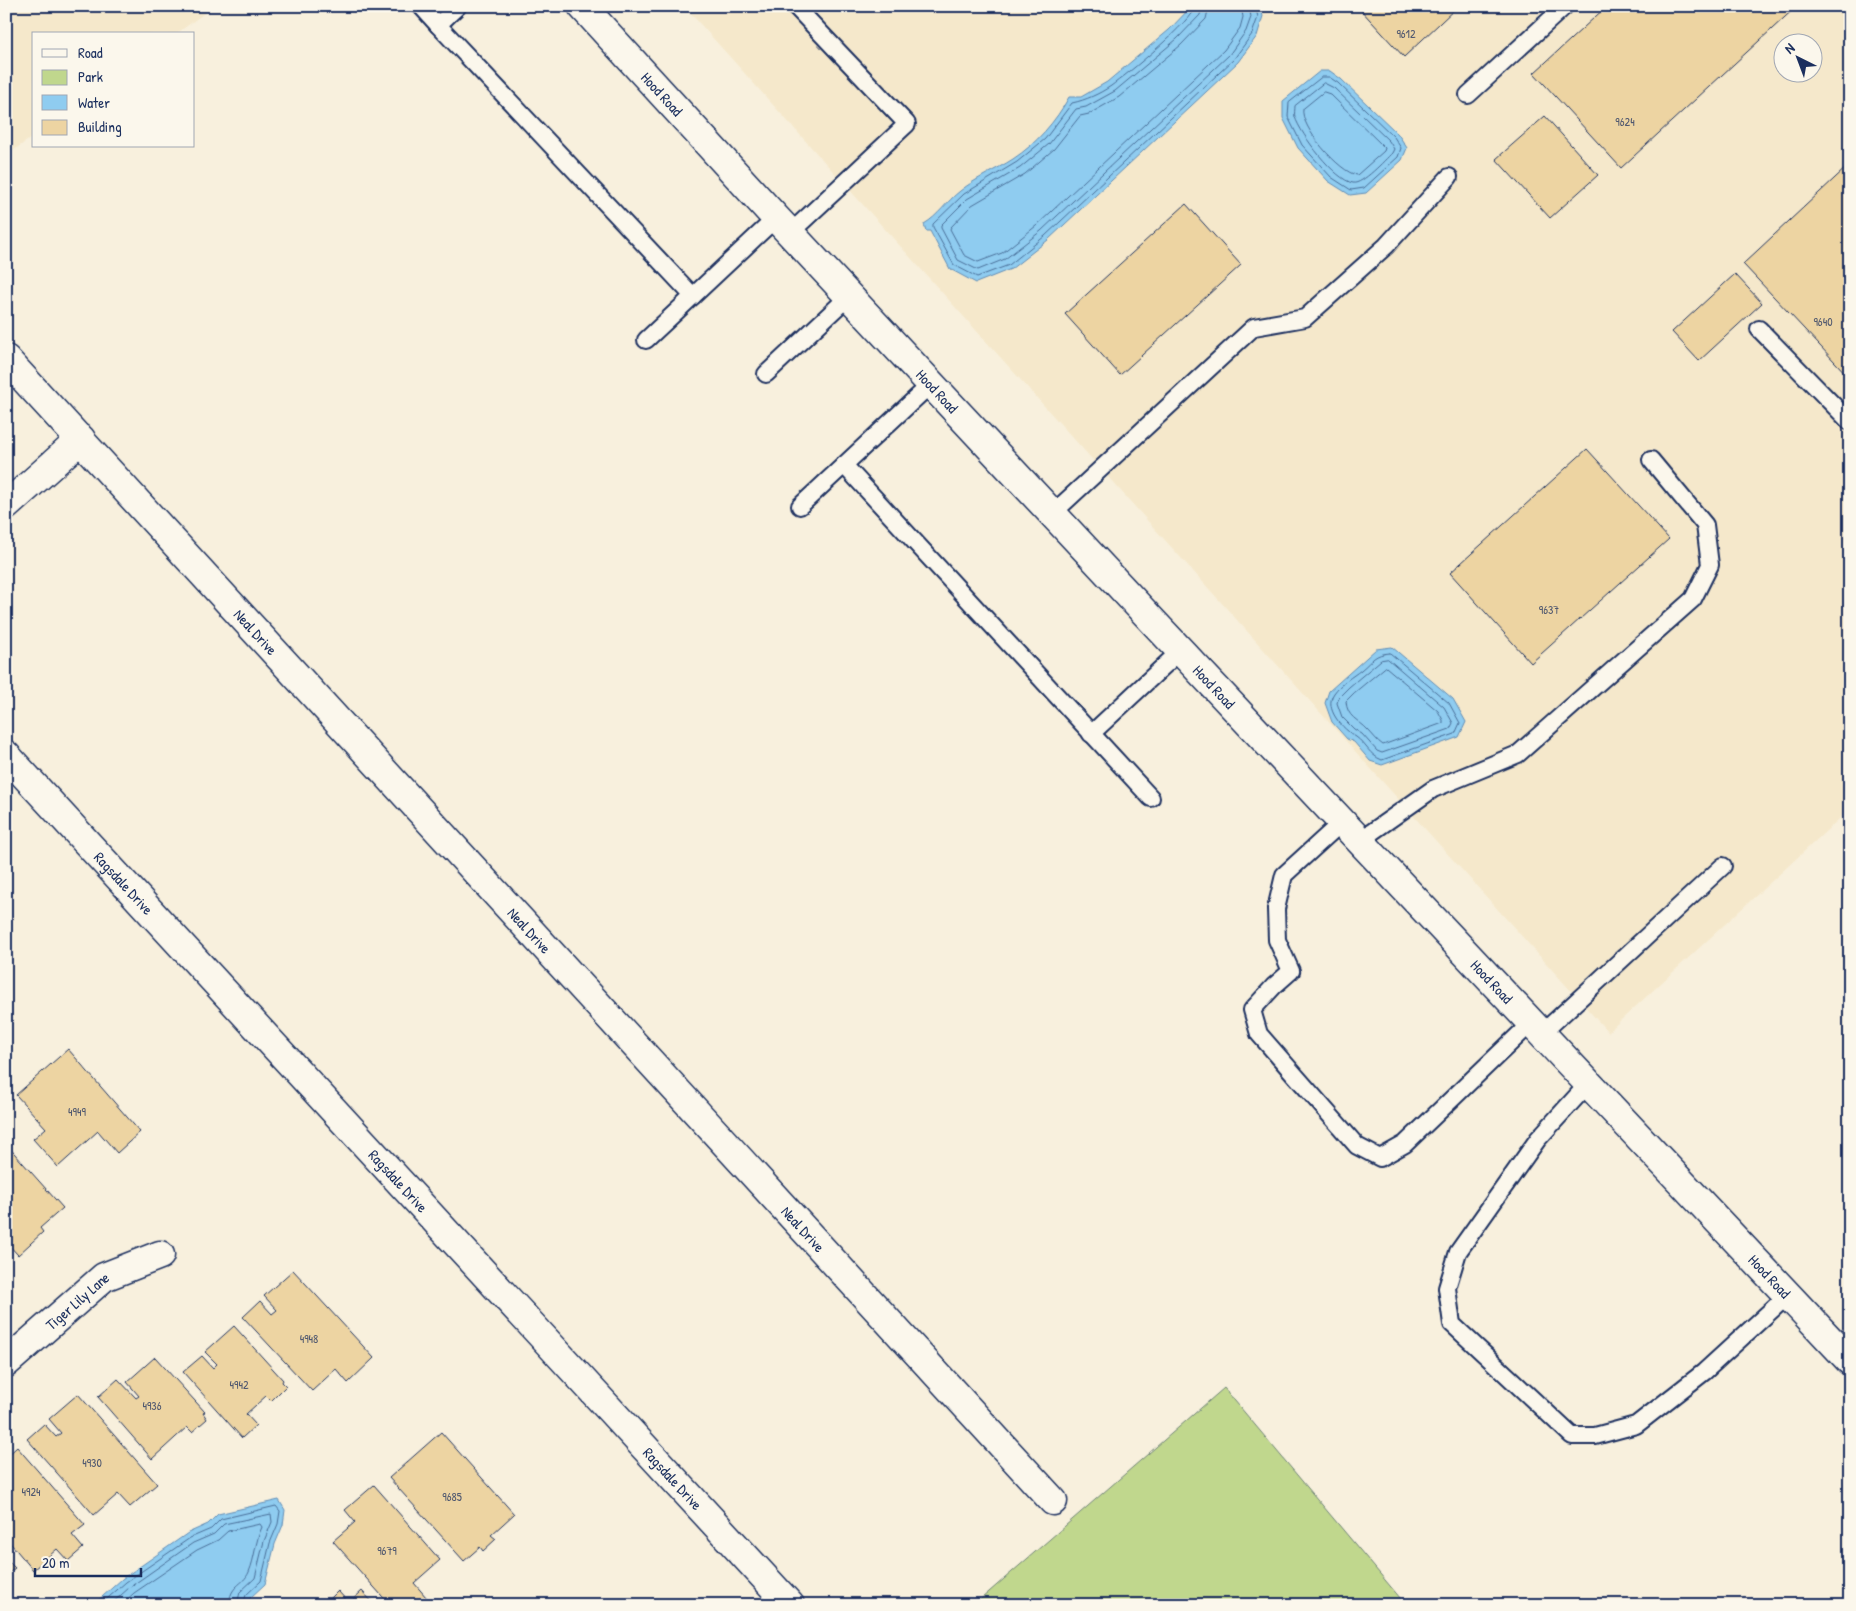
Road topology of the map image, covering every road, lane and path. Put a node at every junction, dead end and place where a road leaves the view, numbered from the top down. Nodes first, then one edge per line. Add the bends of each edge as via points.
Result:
1 (421, 6) edge
2 (458, 6) edge
3 (582, 6) edge
4 (795, 6) edge
5 (1565, 6) edge
6 (438, 25) junction
7 (1468, 95) dead end
8 (1449, 177) dead end
9 (783, 225) junction
10 (692, 296) junction
11 (850, 296) junction
12 (1759, 329) dead end
13 (646, 340) dead end
14 (6, 359) edge
15 (766, 374) dead end
16 (932, 384) junction
17 (1850, 422) edge
18 (81, 439) junction
19 (1651, 460) dead end
20 (844, 465) junction
21 (6, 506) edge
22 (800, 506) dead end
23 (1053, 513) junction
24 (1180, 650) junction
25 (1091, 734) junction
26 (6, 755) edge
27 (1151, 798) dead end
28 (1351, 831) junction
29 (1724, 866) dead end
30 (1536, 1028) junction
31 (1588, 1084) junction
32 (160, 1255) dead end
33 (1787, 1296) junction
34 (1850, 1361) edge
35 (6, 1363) edge
36 (1053, 1501) dead end
37 (790, 1605) edge

1 - 6 lane
2 - 6 lane
3 - 9 street, Hood Road
4 - 9 lane via 907,124
5 - 7 lane
6 - 10 lane
8 - 23 lane via 1386,246 1306,318 1254,326
9 - 10 lane
9 - 11 street, Hood Road
10 - 13 lane
11 - 15 lane
11 - 16 street, Hood Road
12 - 17 lane
14 - 18 street, Neal Drive
16 - 20 lane
16 - 23 street, Hood Road
18 - 21 street
18 - 36 street, Neal Drive
19 - 28 lane via 1705,525 1710,565 1692,599 1518,754 1433,789
20 - 22 lane
20 - 25 lane
23 - 24 street, Hood Road
24 - 25 lane
24 - 28 street, Hood Road
25 - 27 lane
26 - 37 street, Ragsdale Drive
28 - 30 street, Hood Road
28 - 30 lane via 1284,875 1276,909 1276,940 1291,971 1252,1010 1259,1034 1357,1146 1380,1158 1405,1144
29 - 30 lane
30 - 31 street, Hood Road
31 - 33 street, Hood Road
31 - 33 lane via 1538,1139 1458,1252 1447,1288 1452,1324 1572,1436 1596,1436 1636,1426 1704,1372
32 - 35 street, Tiger Lily Lane via 104,1277
33 - 34 street, Hood Road

